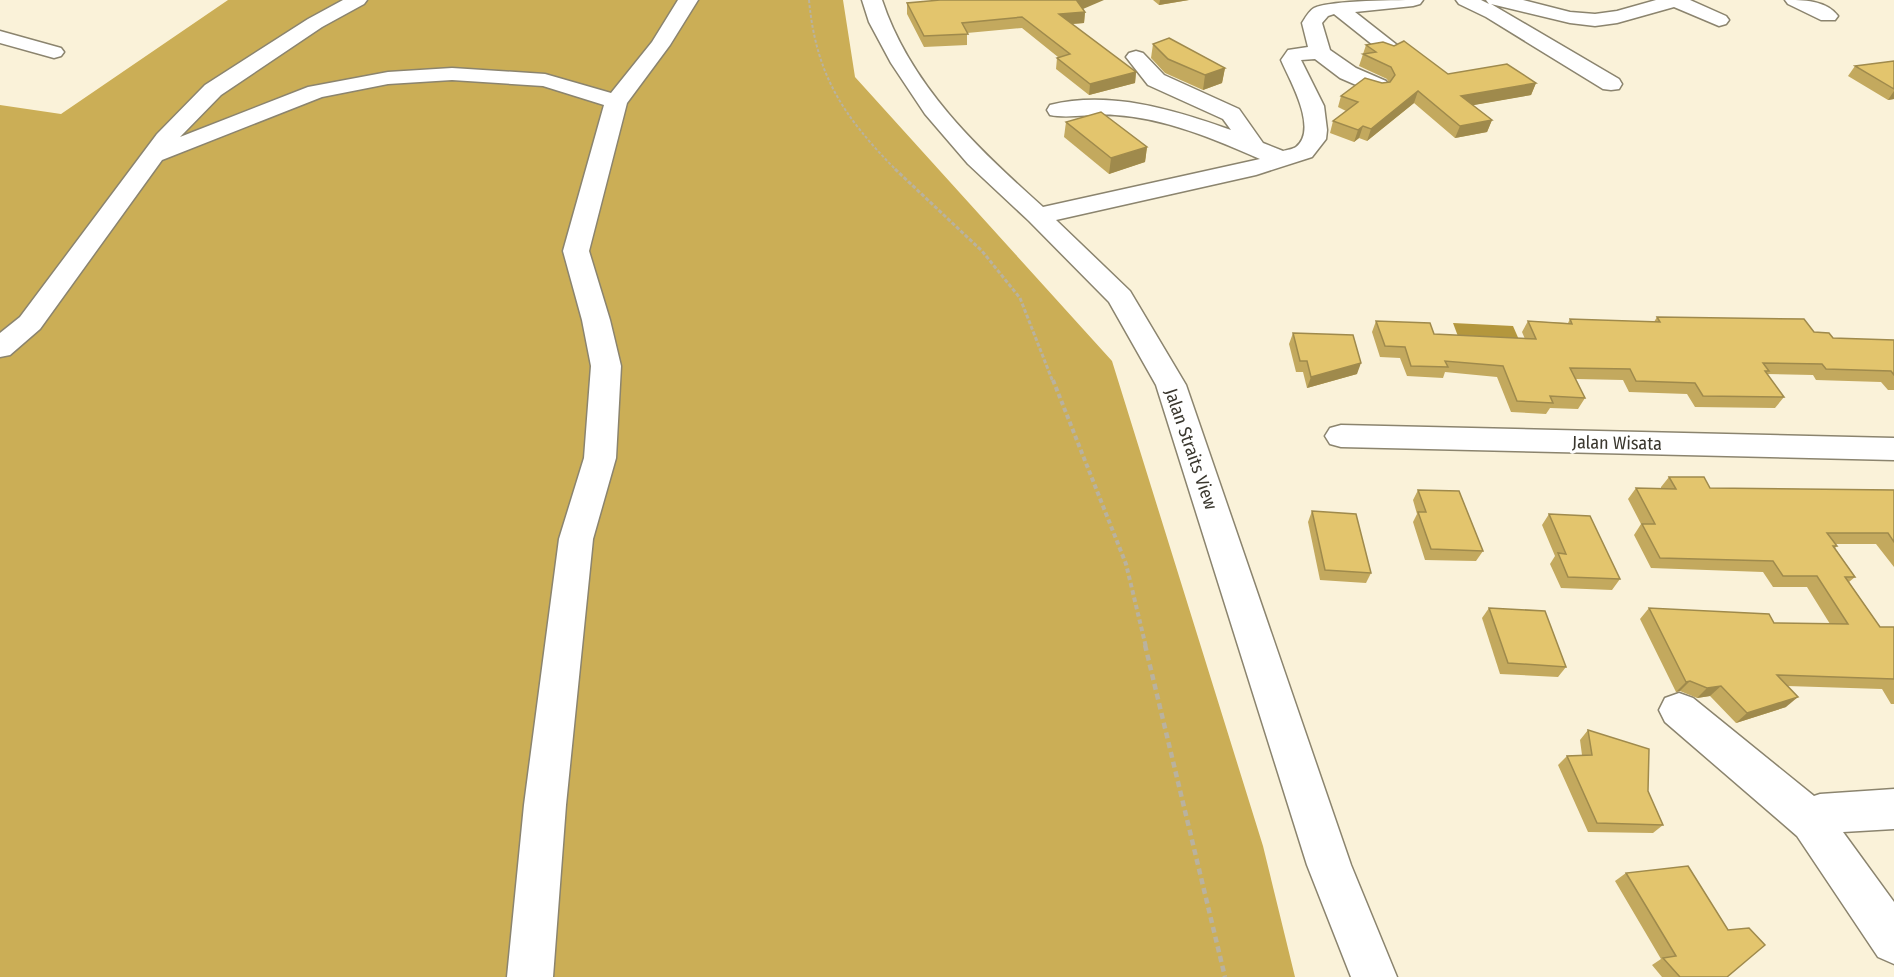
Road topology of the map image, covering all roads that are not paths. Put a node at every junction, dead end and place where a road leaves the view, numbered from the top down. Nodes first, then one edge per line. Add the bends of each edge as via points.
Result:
1 (357, 0) edge
2 (688, 0) edge
3 (872, 0) edge
4 (1413, 0) edge
5 (1466, 0) edge
6 (1496, 0) edge
7 (1678, 0) edge
8 (1796, 0) edge
9 (1320, 7) edge
10 (1828, 16) dead end
11 (1719, 20) dead end
12 (0, 37) edge
13 (1390, 49) edge
14 (54, 52) dead end
15 (1320, 53) junction
16 (1136, 57) dead end
17 (1611, 84) dead end
18 (1378, 86) edge
19 (615, 102) junction
20 (1058, 110) dead end
21 (1255, 148) junction
22 (153, 156) junction
23 (1283, 160) junction
24 (1038, 216) junction
25 (0, 348) edge
26 (1341, 436) dead end
27 (1894, 449) edge
28 (1679, 710) dead end
29 (1894, 809) edge
30 (1813, 822) junction
31 (1894, 941) edge
32 (530, 977) edge
33 (1374, 977) edge

1 - 22 street via 213,90
2 - 19 street via 660,45
3 - 24 street, Jalan Straits View via 879,22 933,109 976,159
4 - 9 street
5 - 17 street
6 - 7 street via 1594,20
7 - 11 street
8 - 10 street
9 - 13 street
9 - 15 street via 1312,22
12 - 14 street
15 - 18 street via 1348,73
15 - 23 street via 1295,54 1291,60 1313,106 1316,130 1304,152
16 - 21 street via 1156,80 1231,114
19 - 22 street via 544,80 452,74 388,78 316,92
19 - 32 street via 576,251 606,366 600,458 576,539 544,805
20 - 21 street via 1102,106 1126,109 1228,136
21 - 23 street
22 - 25 street via 30,323
23 - 24 street
24 - 33 street, Jalan Straits View via 1120,297 1171,385 1329,865
26 - 27 street, Jalan Wisata
28 - 30 street
29 - 30 street via 1820,814
30 - 31 street

